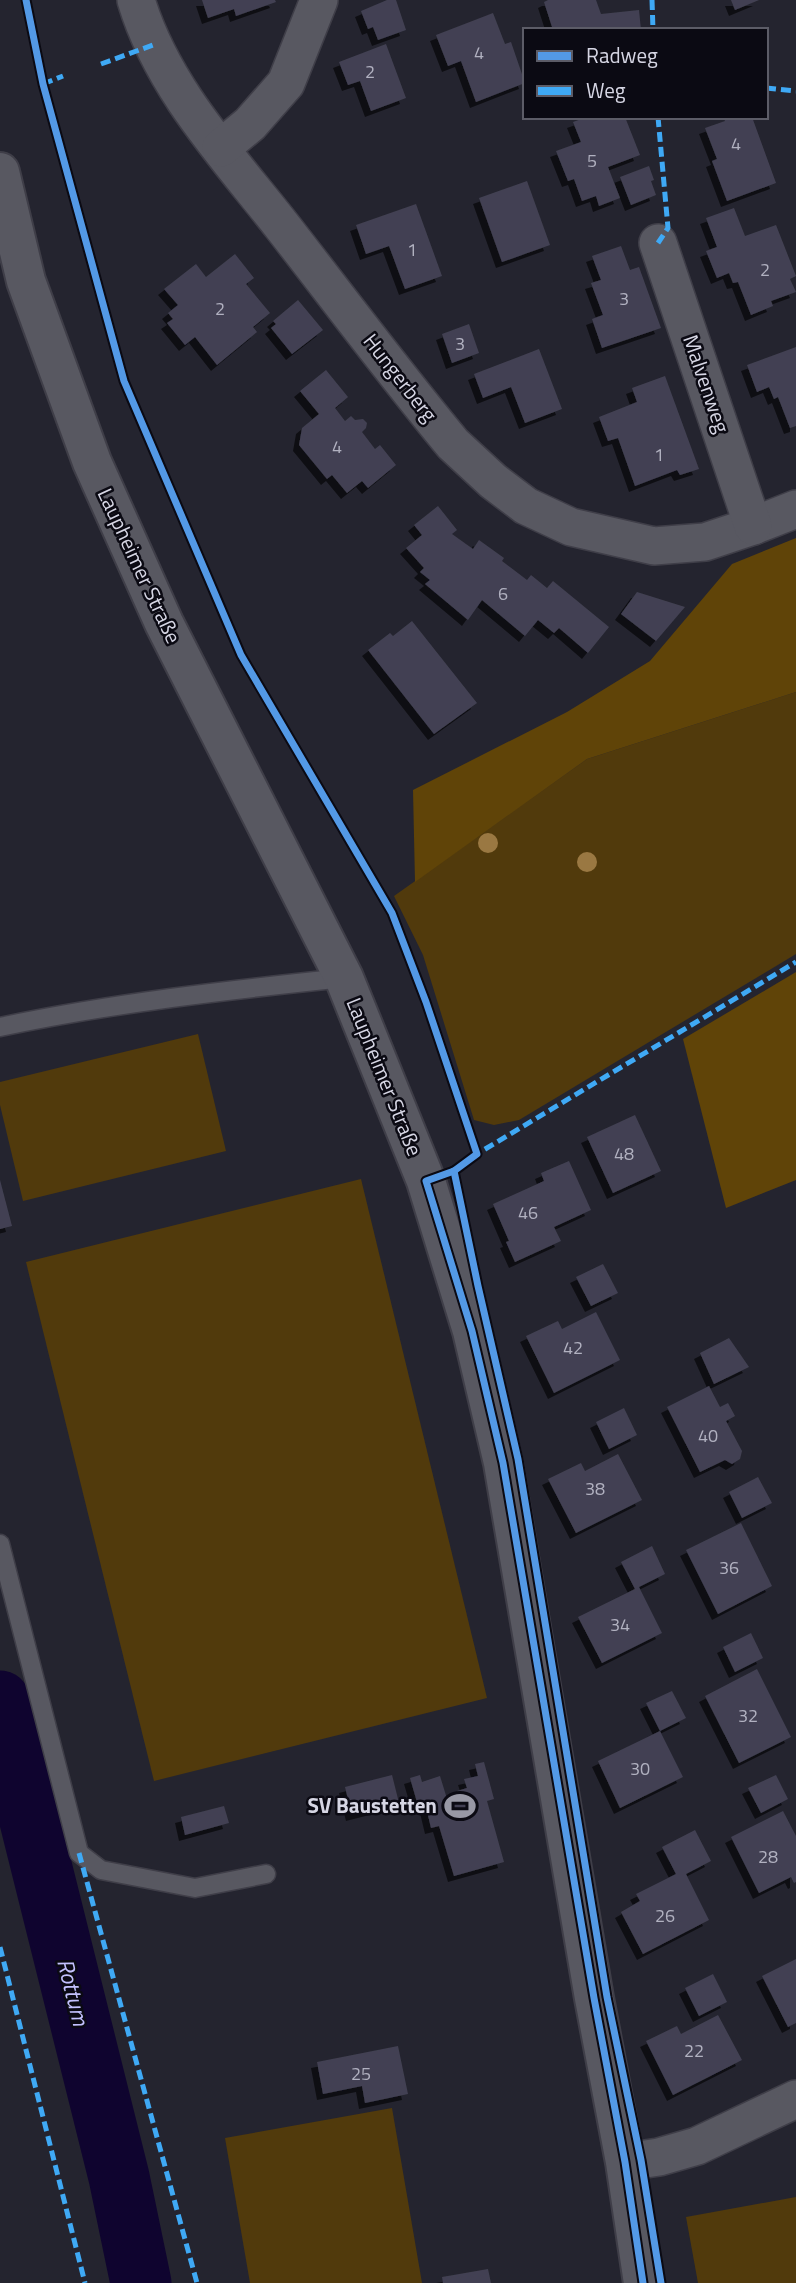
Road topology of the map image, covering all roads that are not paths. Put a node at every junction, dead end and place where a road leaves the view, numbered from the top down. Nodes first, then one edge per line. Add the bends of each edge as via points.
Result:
1 (136, 0) edge
2 (319, 0) edge
3 (221, 148) junction
4 (0, 173) edge
5 (658, 243) dead end
6 (796, 509) edge
7 (753, 526) junction
8 (344, 978) junction
9 (0, 1027) edge
10 (0, 1544) edge
11 (265, 1874) dead end
12 (796, 2099) edge
13 (625, 2162) junction
14 (643, 2283) edge

1 - 3 street, Hungerberg via 146,33 172,83
2 - 3 street via 286,83 250,124
3 - 7 street, Hungerberg via 453,444 526,506 571,527 654,546 705,542
4 - 8 street, Laupheimer Straße via 26,281 92,462 163,623
5 - 7 street, Malvenweg
6 - 7 street, Hungerberg
8 - 9 lane via 62,1014
8 - 13 street, Laupheimer Straße via 426,1181 472,1331 503,1463
10 - 11 lane via 79,1853 101,1870 195,1888
12 - 13 street via 696,2146
13 - 14 street, Laupheimer Straße

